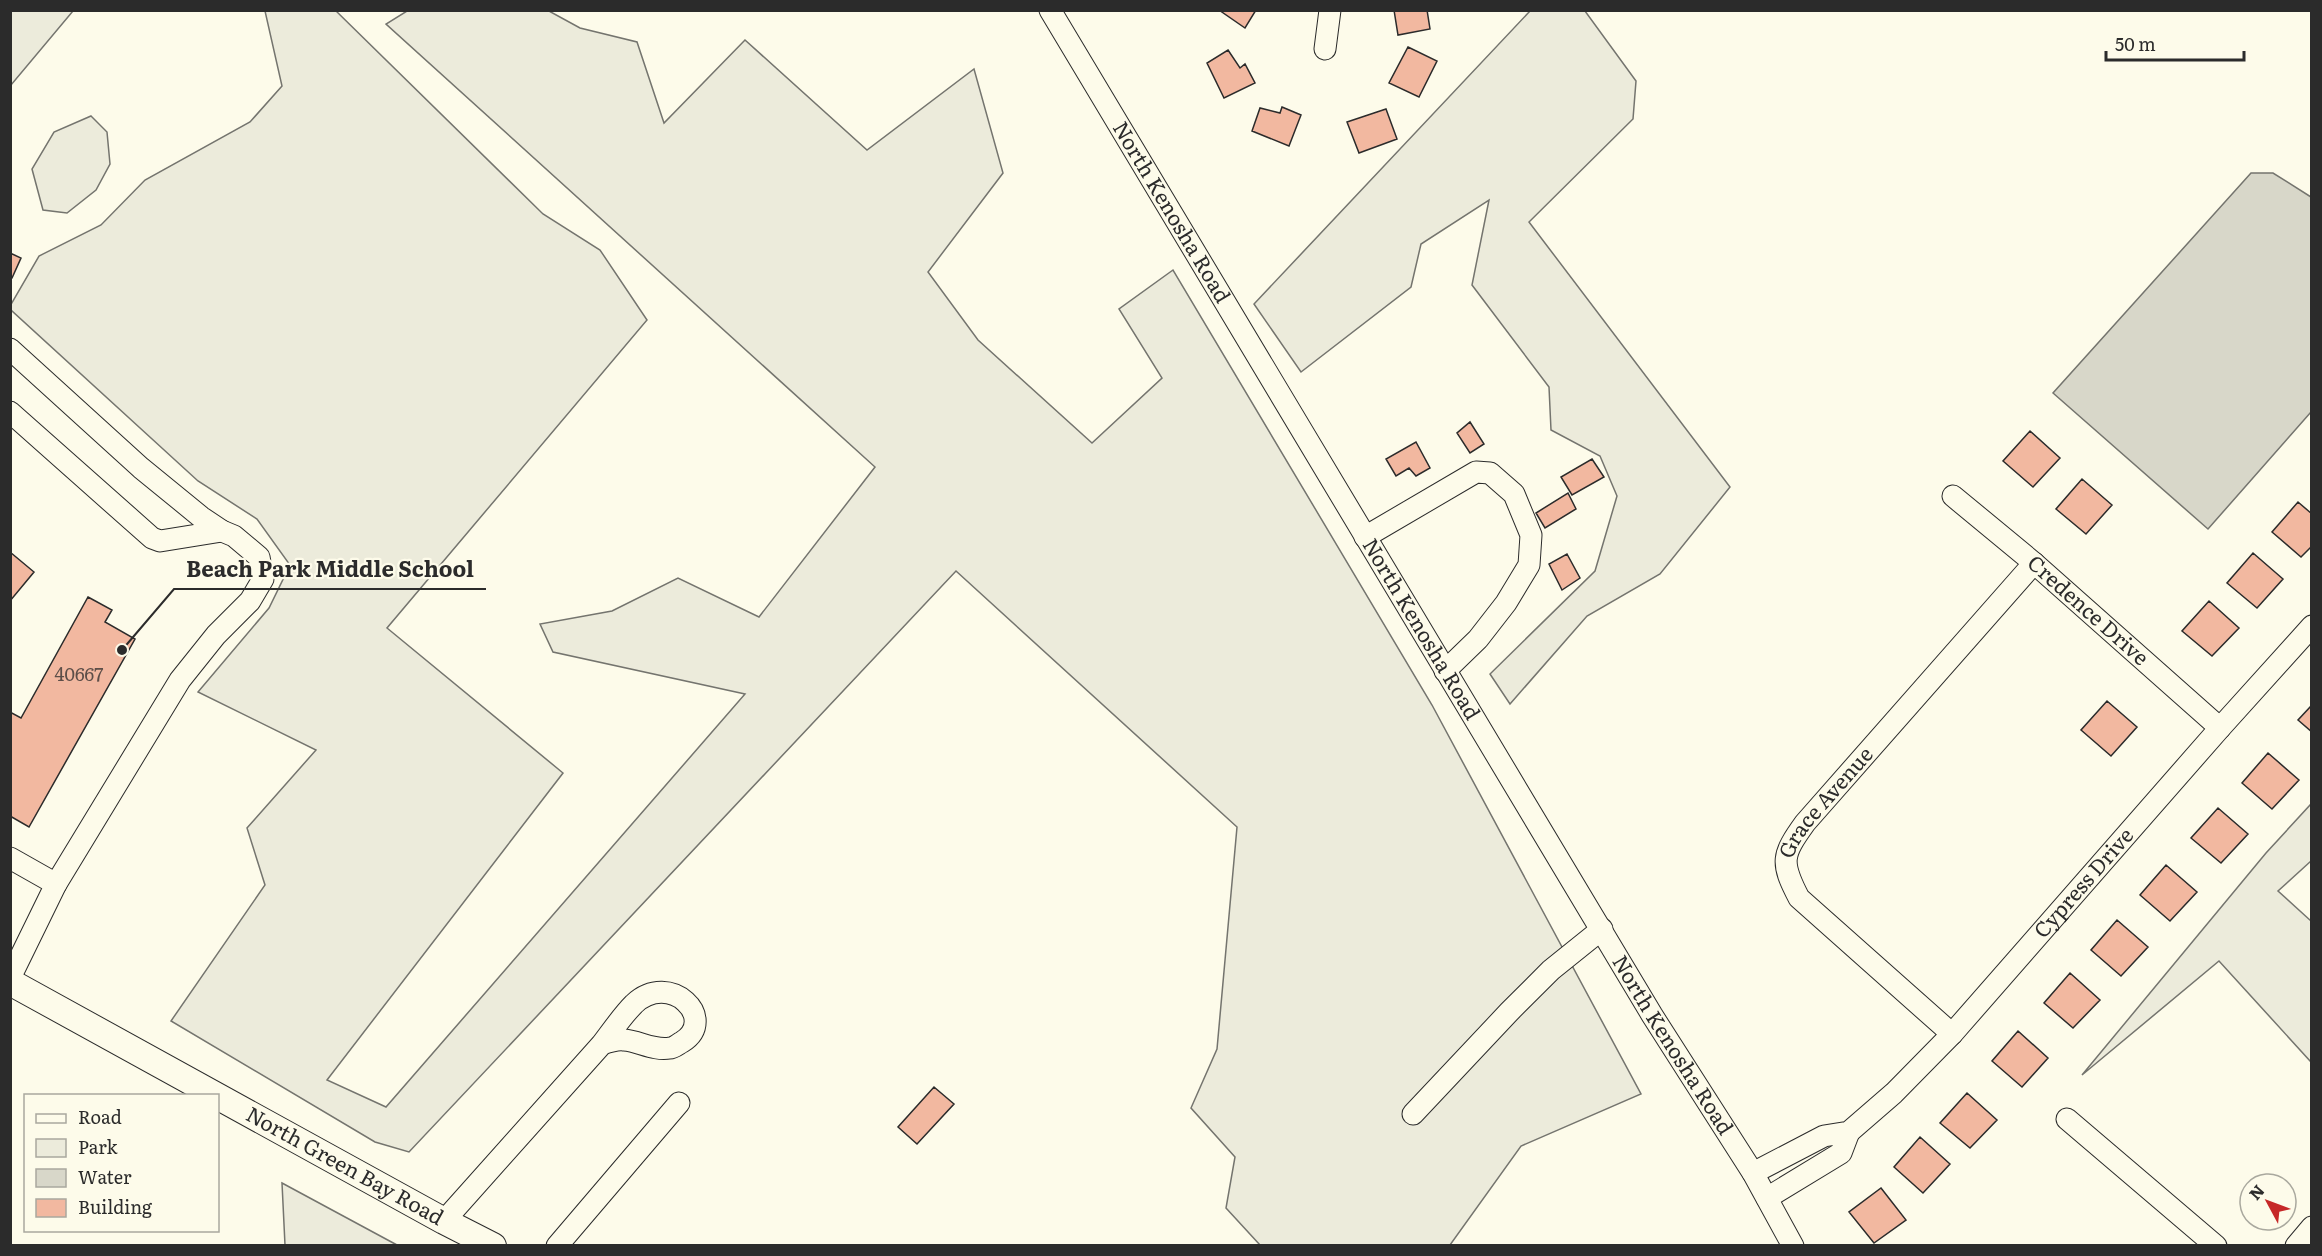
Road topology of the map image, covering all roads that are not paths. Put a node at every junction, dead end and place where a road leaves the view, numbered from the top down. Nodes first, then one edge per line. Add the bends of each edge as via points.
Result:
1 (1050, 10) edge
2 (1330, 10) edge
3 (1325, 50) dead end
4 (10, 348) edge
5 (10, 412) edge
6 (1953, 496) dead end
7 (222, 531) junction
8 (1365, 537) junction
9 (2034, 563) junction
10 (2312, 626) edge
11 (1445, 671) junction
12 (2220, 728) junction
13 (10, 858) edge
14 (56, 884) junction
15 (1602, 929) junction
16 (10, 980) edge
17 (1952, 1034) junction
18 (602, 1044) dead end
19 (215, 1094) edge
20 (219, 1096) edge
21 (680, 1103) dead end
22 (1413, 1114) dead end
23 (2067, 1119) dead end
24 (1849, 1132) junction
25 (1754, 1173) junction
26 (1767, 1198) junction
27 (444, 1221) junction
28 (2312, 1227) edge
29 (493, 1245) edge
30 (557, 1245) edge
31 (1793, 1245) edge
32 (2216, 1245) edge
33 (2296, 1245) edge

1 - 8 street, North Kenosha Road
2 - 3 street
4 - 7 street via 141,468
5 - 7 street via 152,538 160,541
6 - 9 street, Credence Drive
7 - 14 street via 259,557 263,579 250,601 180,680
8 - 11 street, North Kenosha Road
8 - 11 street via 1476,472 1490,473 1514,494 1531,535 1529,565 1485,630
9 - 12 street, Credence Drive
9 - 17 street, Grace Avenue via 1788,846 1786,873 1799,898
10 - 12 street, Cypress Drive
11 - 15 street, North Kenosha Road
12 - 17 street, Cypress Drive
13 - 14 street
14 - 16 street
15 - 22 street via 1517,1003
15 - 25 street, North Kenosha Road via 1652,1015
16 - 19 main road, North Green Bay Road
17 - 24 street, Cypress Drive
18 - 27 street
20 - 27 main road, North Green Bay Road
21 - 30 street
23 - 32 street
24 - 25 street, Cypress Drive via 1824,1136
24 - 26 street, Cypress Drive via 1840,1154
25 - 26 street, North Kenosha Road
26 - 31 street, North Kenosha Road
27 - 29 main road, North Green Bay Road
28 - 33 street

